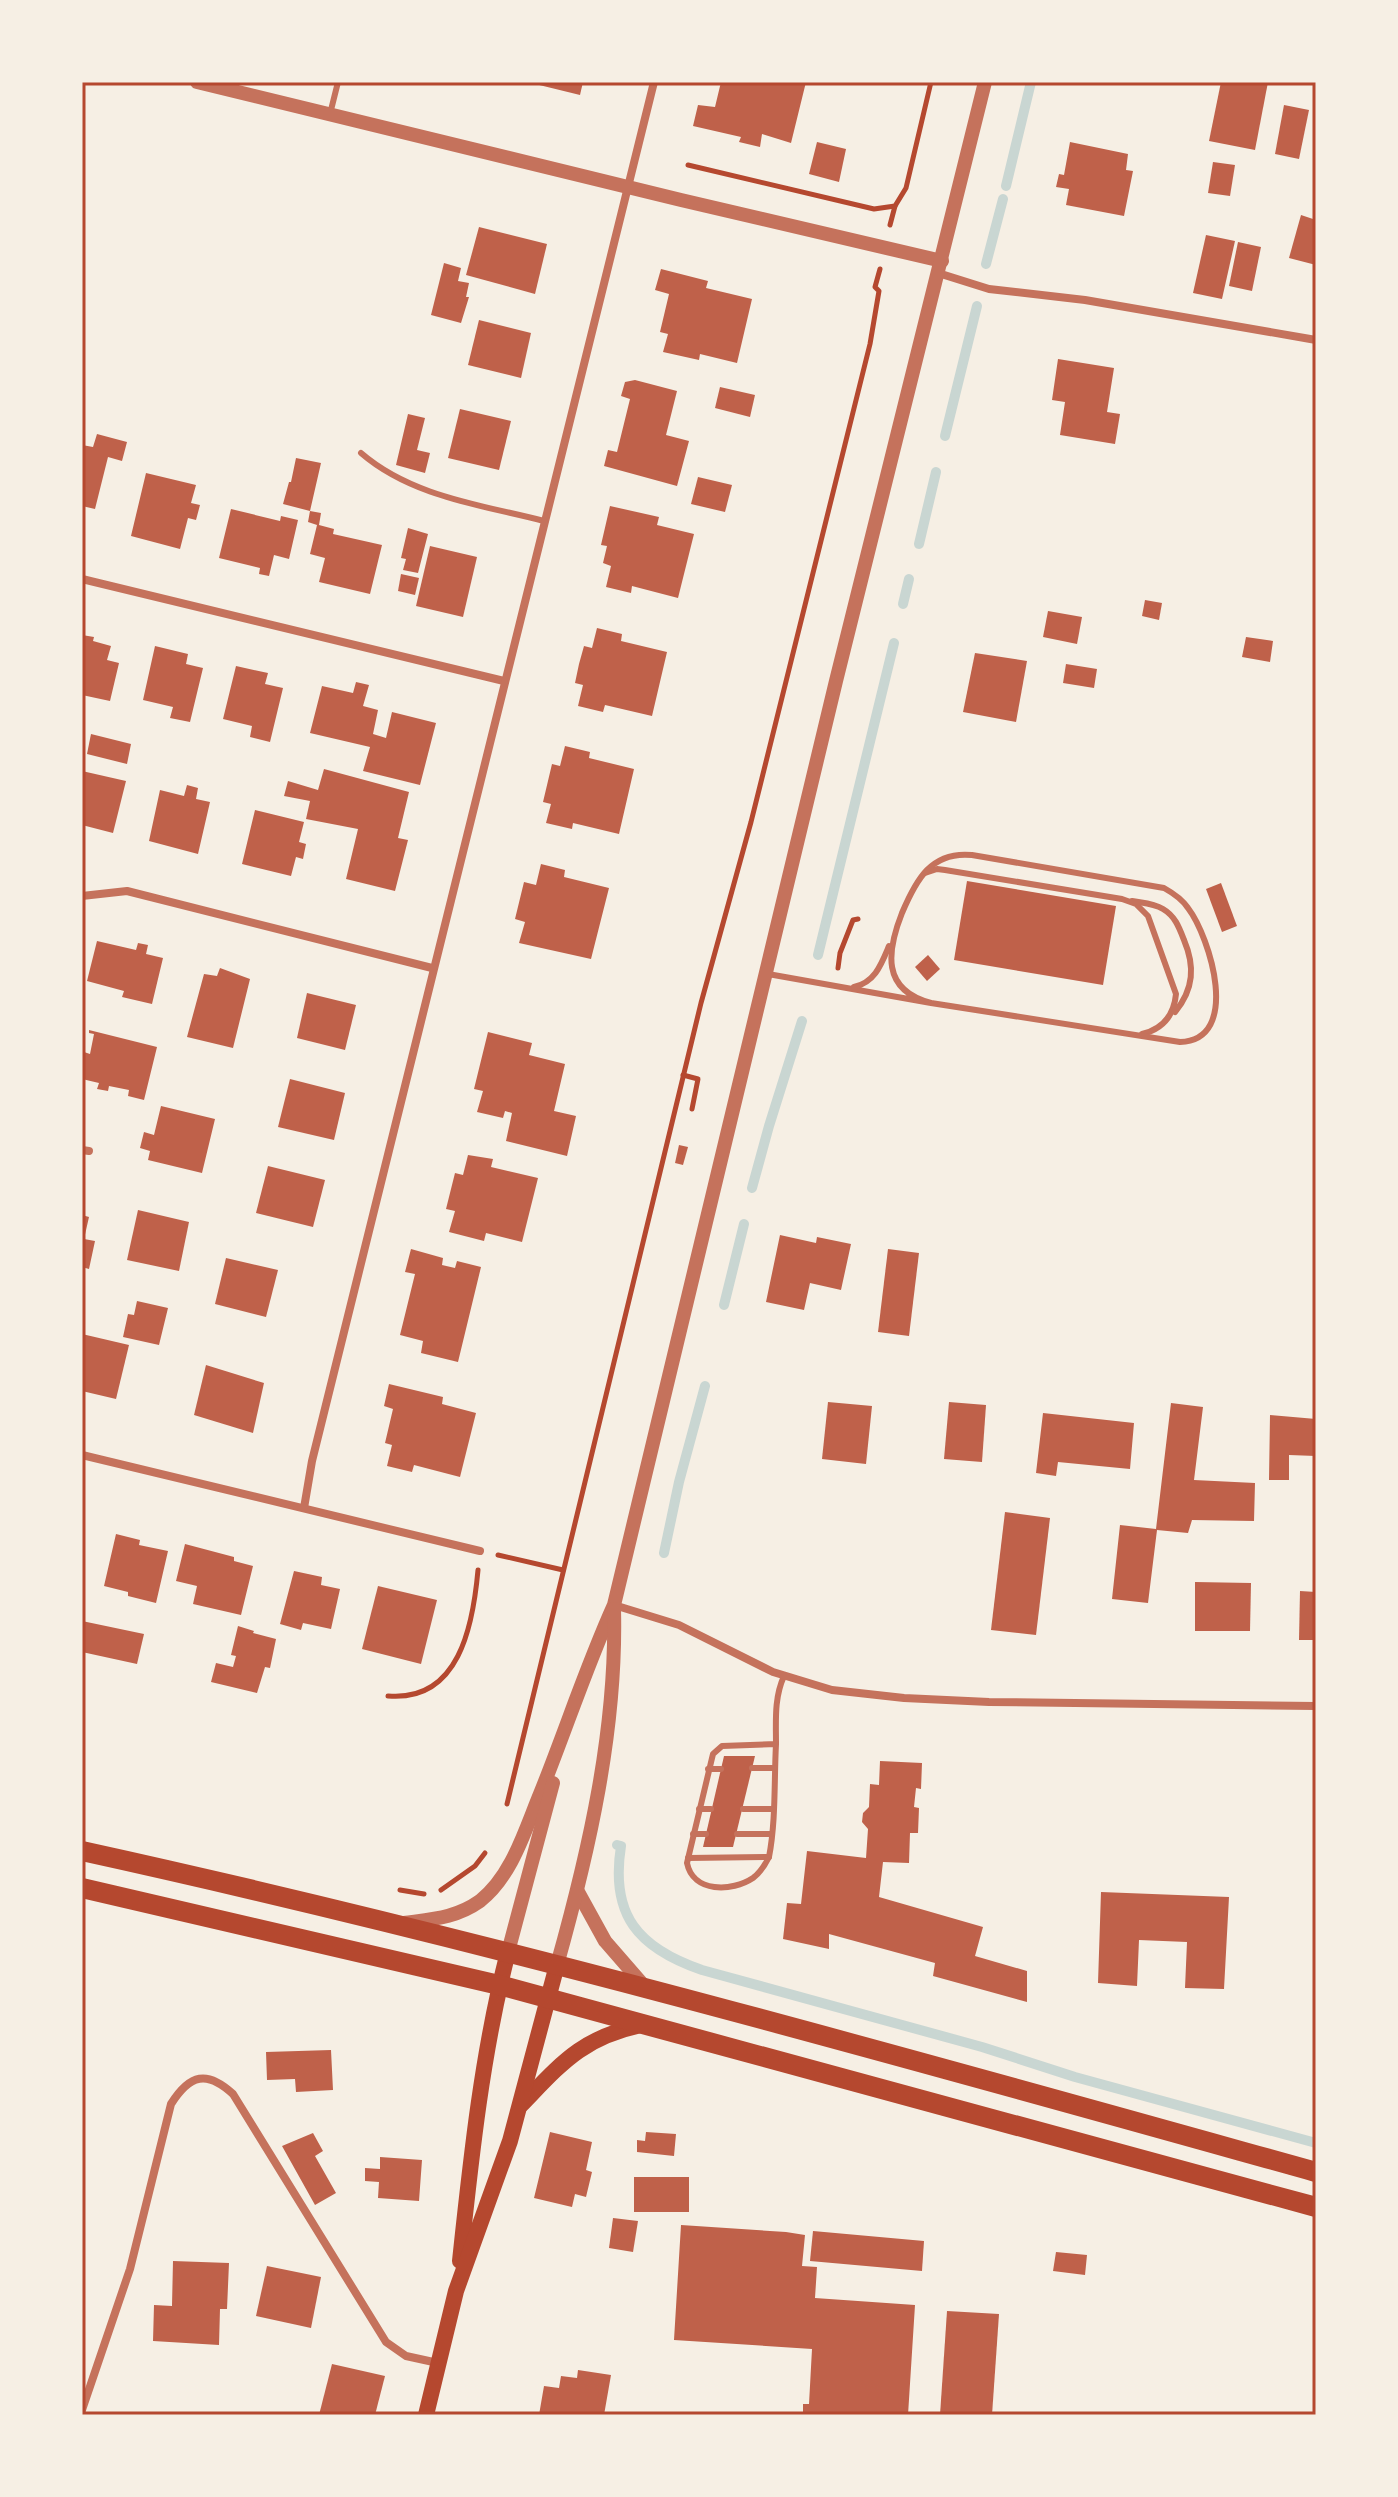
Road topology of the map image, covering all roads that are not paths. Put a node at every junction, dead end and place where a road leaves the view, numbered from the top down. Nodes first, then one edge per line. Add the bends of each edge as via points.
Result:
1 (197, 82) edge
2 (338, 82) edge
3 (654, 82) edge
4 (985, 82) edge
5 (330, 115) junction
6 (629, 186) junction
7 (940, 267) junction
8 (1316, 340) edge
9 (361, 453) dead end
10 (544, 521) junction
11 (82, 579) edge
12 (504, 681) junction
13 (915, 883) junction
14 (82, 896) edge
15 (1122, 899) junction
16 (894, 934) junction
17 (432, 968) junction
18 (767, 973) junction
19 (842, 987) junction
20 (931, 1003) junction
21 (1167, 1020) junction
22 (1130, 1034) junction
23 (82, 1455) edge
24 (304, 1508) junction
25 (480, 1551) road end
26 (614, 1605) junction
27 (784, 1676) junction
28 (1316, 1706) edge
29 (569, 1721) junction
30 (776, 1744) junction
31 (752, 1768) dead end
32 (774, 1768) junction
33 (708, 1769) junction
34 (721, 1769) dead end
35 (699, 1809) junction
36 (711, 1809) dead end
37 (743, 1809) dead end
38 (772, 1809) junction
39 (693, 1834) junction
40 (706, 1834) dead end
41 (737, 1834) dead end
42 (771, 1834) junction
43 (82, 1851) edge
44 (769, 1857) junction
45 (688, 1858) junction
46 (82, 1888) edge
47 (578, 1892) junction
48 (392, 1924) junction
49 (508, 1952) junction
50 (557, 1965) junction
51 (499, 1985) junction
52 (648, 1990) junction
53 (548, 1999) junction
54 (641, 2025) junction
55 (519, 2107) junction
56 (1316, 2172) edge
57 (1316, 2207) edge
58 (456, 2291) junction
59 (439, 2363) junction
60 (82, 2410) edge
61 (426, 2415) edge

1 - 5 street
2 - 5 lane
3 - 6 street
4 - 7 street
5 - 6 street
6 - 7 street
6 - 10 street
7 - 8 street via 989,289
7 - 18 street
9 - 10 lane via 423,490
10 - 12 street
11 - 12 street
12 - 17 street
13 - 15 lane via 941,869
13 - 16 lane
13 - 22 lane via 937,861 965,854 1171,892 1190,910 1211,959 1216,983 1213,1016 1204,1032 1186,1042
14 - 17 street via 127,891
15 - 21 lane via 1148,916 1168,967 1176,994
15 - 21 lane via 1168,913 1189,950 1189,990
16 - 19 lane via 871,980
16 - 20 lane via 890,951 896,978 915,997
17 - 24 street
18 - 19 lane
18 - 26 street
19 - 20 lane
20 - 22 lane
21 - 22 lane via 1148,1033
23 - 24 street
24 - 25 street
26 - 27 street via 679,1625
26 - 29 street
26 - 47 street via 603,1752
27 - 28 street via 832,1690 919,1699
27 - 30 lane via 778,1689
29 - 48 street via 497,1884 450,1917
29 - 49 street
30 - 32 lane
30 - 33 lane via 722,1746
31 - 32 lane
32 - 38 lane
33 - 34 lane
33 - 35 lane
35 - 36 lane
35 - 39 lane
37 - 38 lane
38 - 42 lane
39 - 40 lane
39 - 45 lane
41 - 42 lane
42 - 44 lane
43 - 48 main road
44 - 45 lane
44 - 45 lane via 752,1878 718,1888 695,1878
46 - 51 main road
47 - 50 street
47 - 52 street via 605,1941
48 - 49 main road
49 - 50 main road
49 - 51 main road
50 - 52 main road
50 - 53 main road
51 - 53 main road
51 - 58 main road via 474,2133
52 - 56 main road
53 - 54 main road
53 - 55 main road
54 - 55 main road via 619,2029 571,2054
54 - 57 main road
55 - 58 main road
58 - 59 main road
59 - 60 street via 406,2356 386,2342 233,2094 215,2080 201,2078 186,2084 171,2104 130,2269
59 - 61 main road

